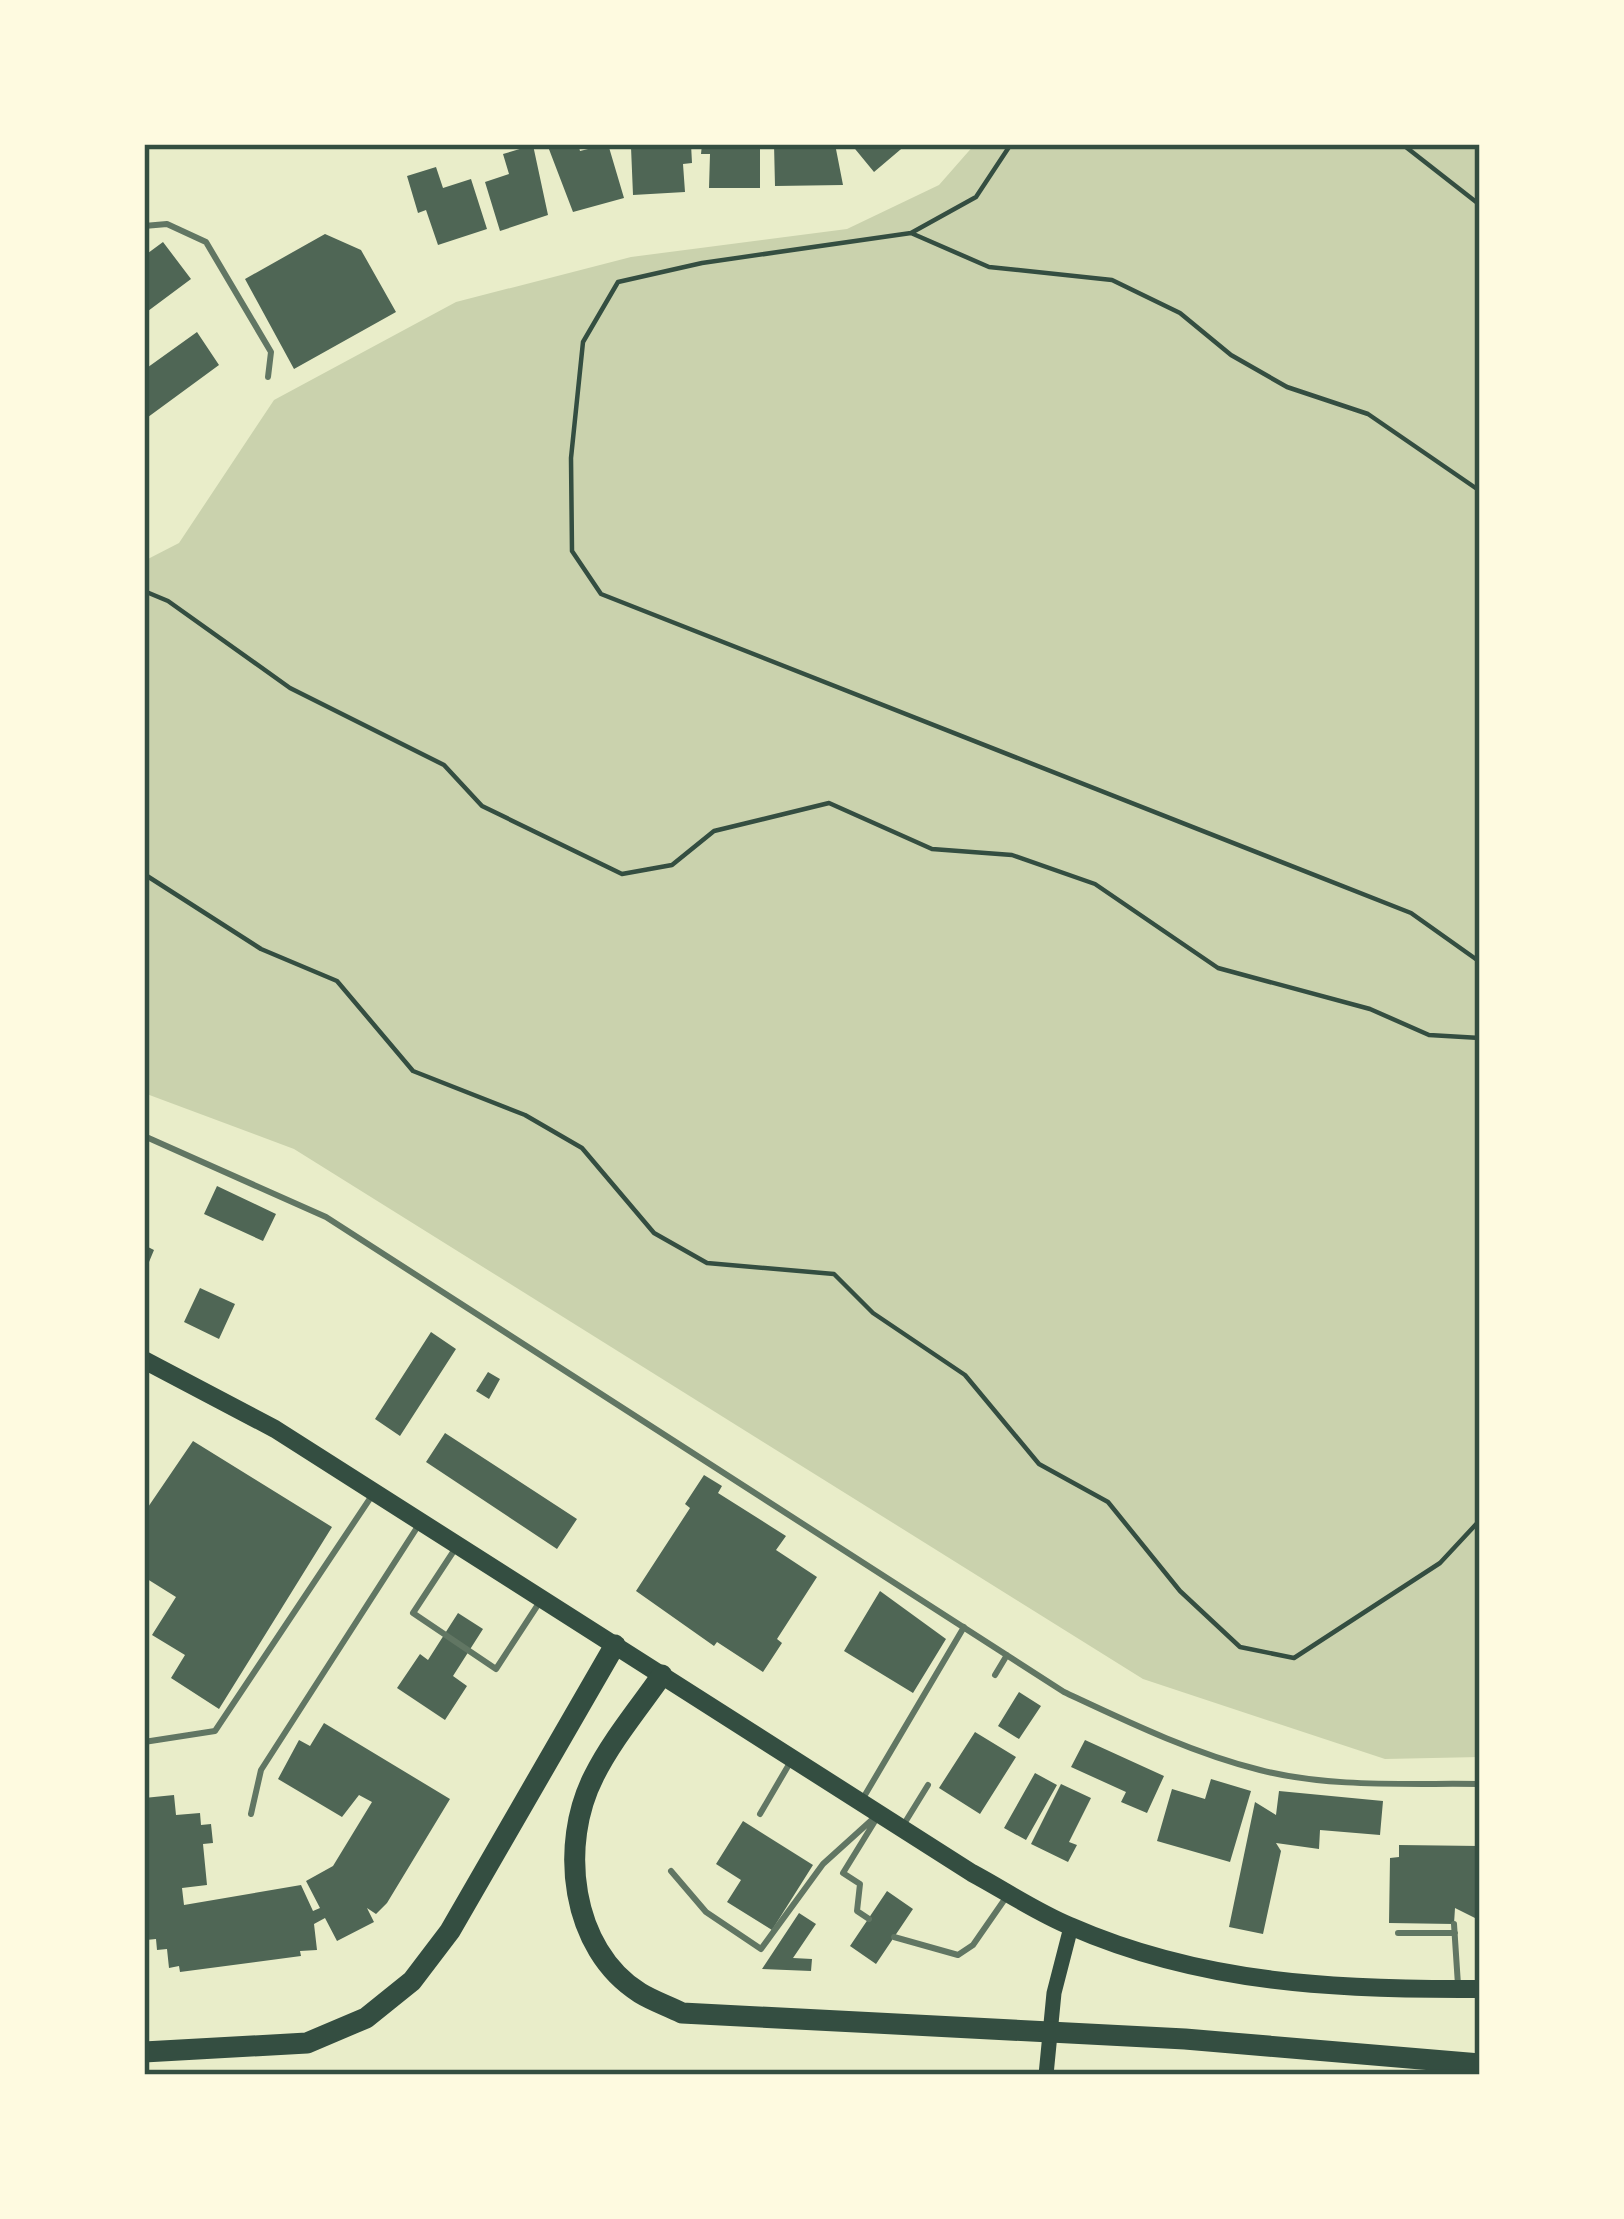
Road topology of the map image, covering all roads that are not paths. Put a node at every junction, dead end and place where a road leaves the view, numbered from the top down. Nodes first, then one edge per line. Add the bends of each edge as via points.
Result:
1 (144, 226) edge
2 (268, 377) dead end
3 (144, 1136) edge
4 (144, 1360) edge
5 (375, 1491) junction
6 (422, 1520) junction
7 (459, 1544) junction
8 (543, 1598) junction
9 (964, 1627) junction
10 (615, 1645) junction
11 (1007, 1655) junction
12 (995, 1675) dead end
13 (662, 1676) junction
14 (144, 1742) edge
15 (792, 1758) junction
16 (1480, 1784) edge
17 (928, 1785) dead end
18 (862, 1800) junction
19 (880, 1813) junction
20 (251, 1814) dead end
21 (760, 1814) dead end
22 (902, 1827) junction
23 (671, 1871) dead end
24 (1009, 1893) junction
25 (869, 1919) dead end
26 (1071, 1927) junction
27 (1398, 1933) dead end
28 (894, 1937) dead end
29 (1458, 1989) junction
30 (1480, 1989) edge
31 (144, 2052) edge
32 (1480, 2064) edge
33 (1046, 2075) edge

1 - 2 lane via 167,224 206,242 271,352
3 - 9 lane via 326,1216
4 - 5 main road
5 - 6 main road
5 - 14 lane via 215,1731
6 - 7 main road
6 - 20 lane via 261,1770
7 - 8 main road
7 - 8 lane via 412,1613 496,1669
8 - 10 main road
9 - 11 lane
9 - 18 lane
10 - 13 main road
10 - 31 highway via 450,1931 412,1981 366,2018 307,2043
11 - 12 lane
11 - 16 lane via 1139,1727 1261,1771
13 - 15 main road
13 - 32 highway via 593,1776 572,1849 596,1946 636,1991 682,2013 1185,2038
15 - 18 main road
15 - 21 lane
17 - 22 lane
18 - 19 main road
19 - 22 main road
19 - 23 lane via 823,1864 761,1948 706,1912
19 - 25 lane via 843,1873 860,1884 857,1911
22 - 24 main road
24 - 26 main road
24 - 28 lane via 974,1946 958,1955
26 - 29 main road via 1257,1981
26 - 33 main road
27 - 29 lane via 1454,1929
29 - 30 main road

